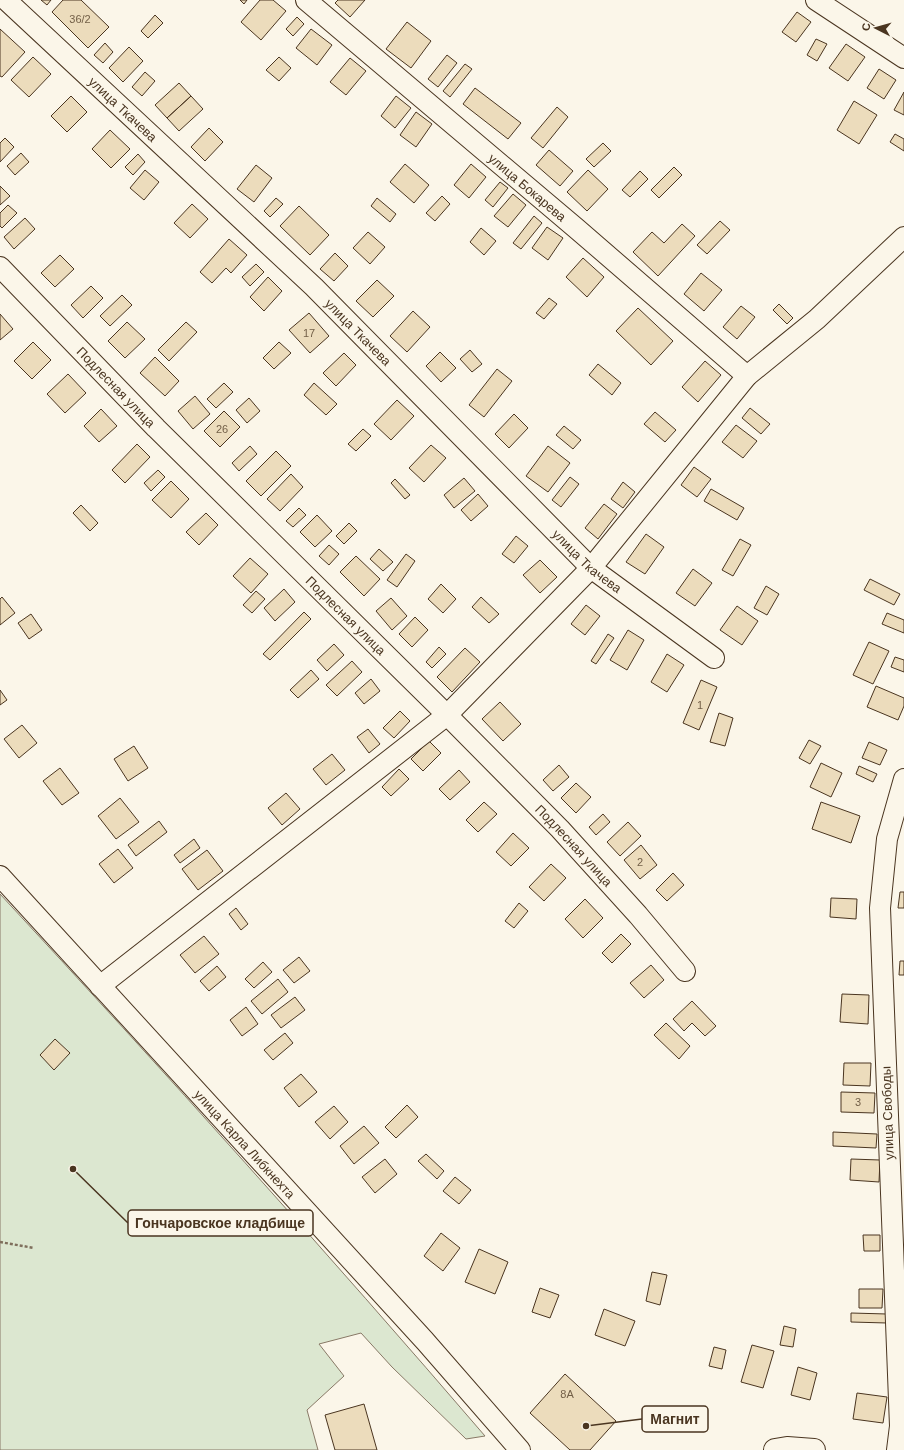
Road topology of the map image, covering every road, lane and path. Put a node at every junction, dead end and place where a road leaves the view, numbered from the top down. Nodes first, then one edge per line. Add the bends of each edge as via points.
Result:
1 (7, 0) edge
2 (306, 0) edge
3 (816, 0) edge
4 (904, 58) edge
5 (904, 237) edge
6 (0, 267) edge
7 (747, 376) junction
8 (591, 568) junction
9 (714, 658) dead end
10 (447, 714) junction
11 (904, 779) edge
12 (0, 876) edge
13 (686, 971) dead end
14 (100, 986) junction
15 (0, 1242) edge
16 (34, 1248) dead end
17 (520, 1450) edge
18 (775, 1450) edge
19 (814, 1450) edge
20 (897, 1450) edge

1 - 8 street, улица Ткачева via 314,287
2 - 7 street, улица Бокарева
3 - 4 street
5 - 7 street via 817,319
6 - 10 street, Подлесная улица via 156,428
7 - 8 street
8 - 9 street, улица Ткачева
8 - 10 street
10 - 13 street, Подлесная улица via 560,829
10 - 14 street
11 - 20 street, улица Свободы via 887,839 880,908 900,1426
12 - 14 street, улица Карла Либкнехта
14 - 17 street, улица Карла Либкнехта via 425,1341
15 - 16 path
18 - 19 main road

